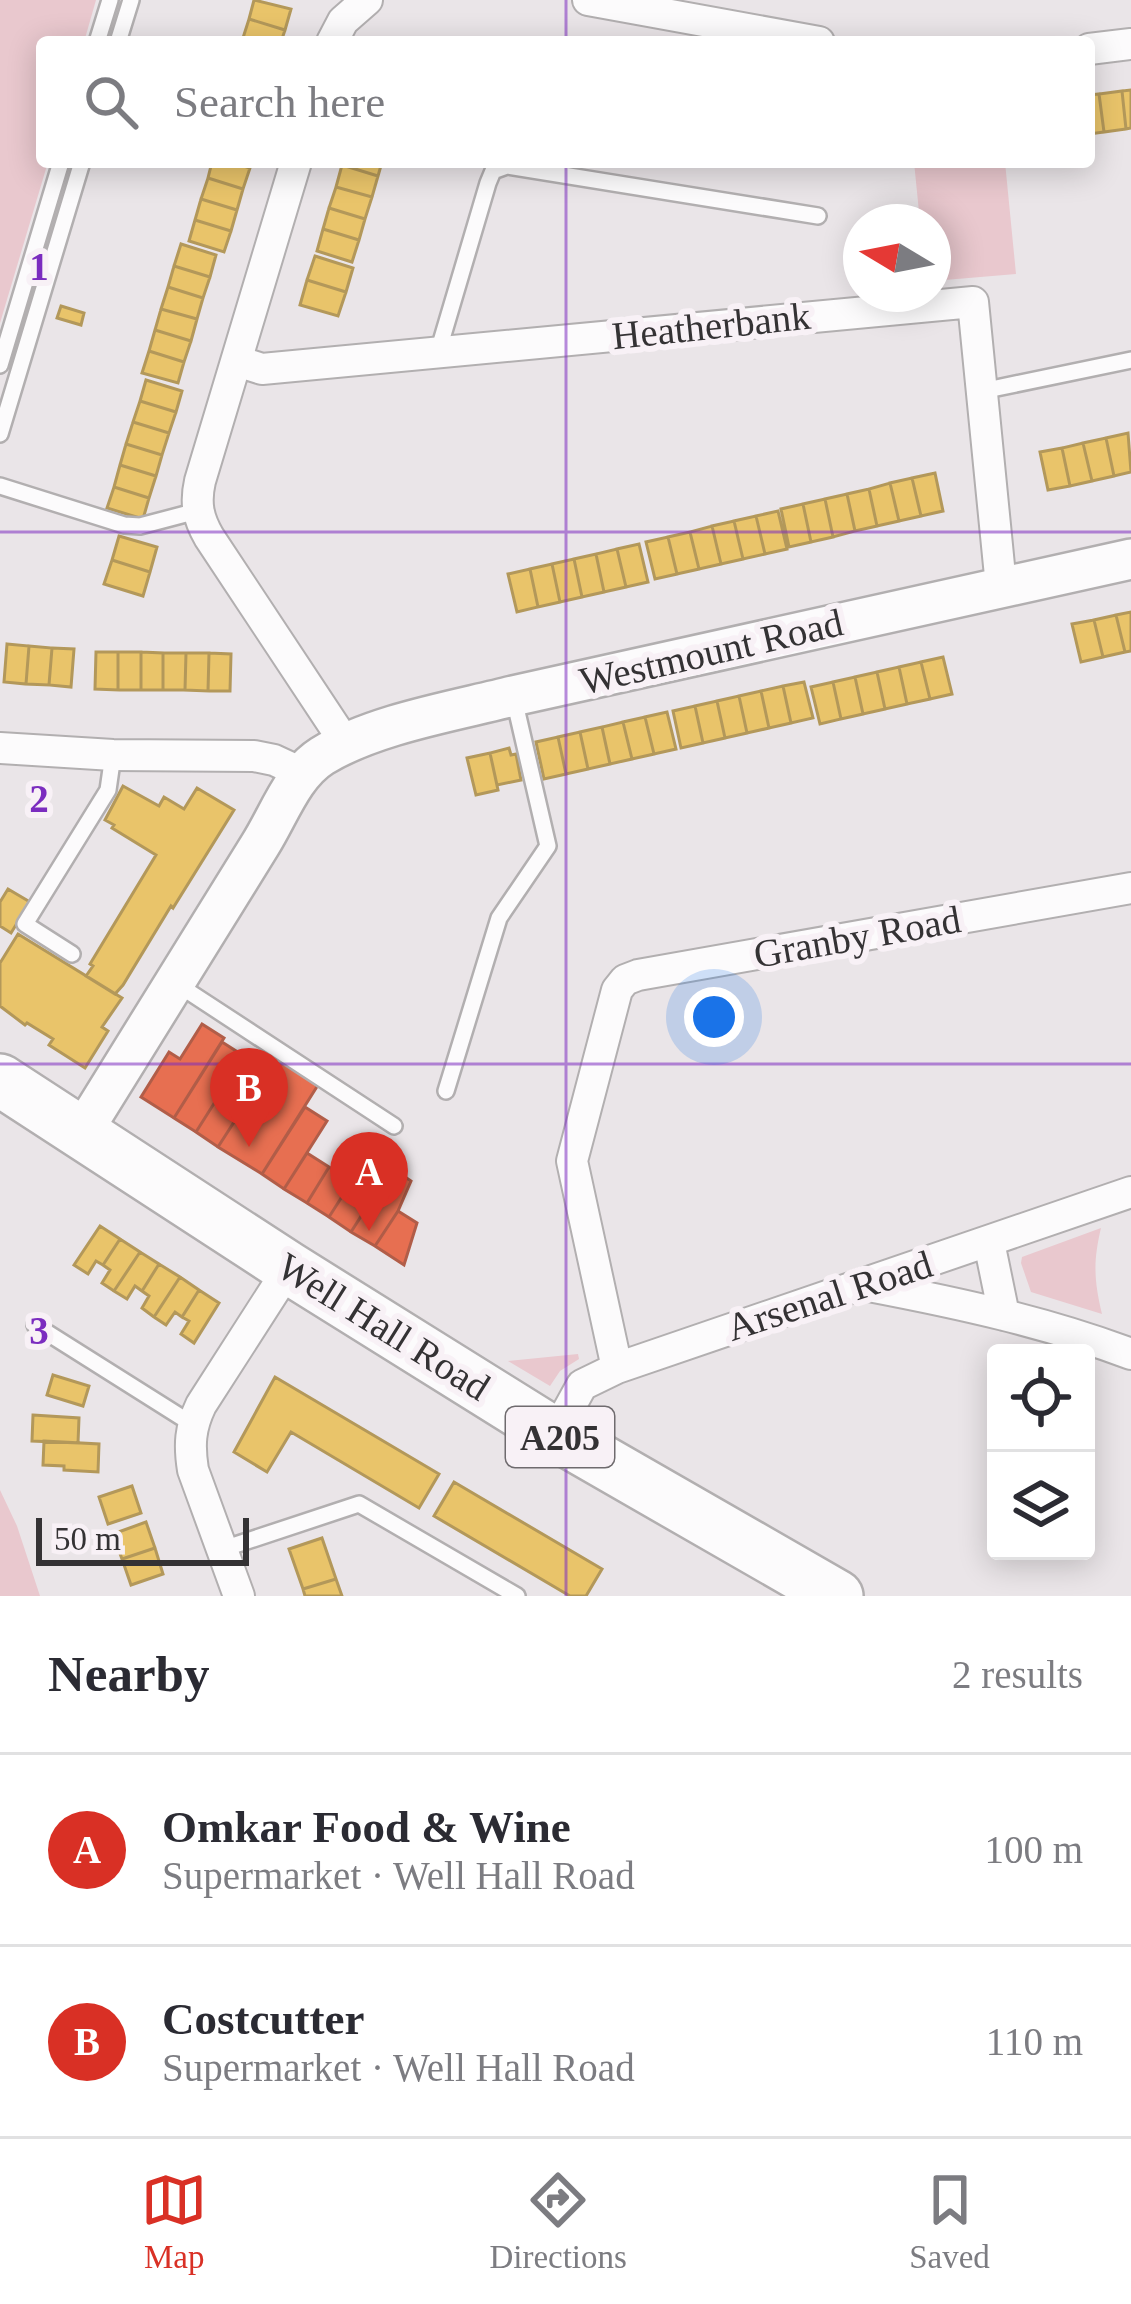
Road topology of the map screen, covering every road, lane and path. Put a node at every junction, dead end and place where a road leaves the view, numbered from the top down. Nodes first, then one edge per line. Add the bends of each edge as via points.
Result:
1 (110, 0) edge
2 (131, 0) edge
3 (367, 0) edge
4 (588, 0) edge
5 (99, 36) edge
6 (120, 36) edge
7 (335, 36) edge
8 (786, 36) edge
9 (1131, 44) edge
10 (1095, 48) edge
11 (59, 168) edge
12 (80, 168) edge
13 (294, 168) edge
14 (501, 168) edge
15 (519, 168) edge
16 (818, 216) dead end
17 (437, 352) junction
18 (1131, 360) edge
19 (237, 362) junction
20 (0, 365) edge
21 (982, 391) junction
22 (0, 434) edge
23 (0, 486) edge
24 (197, 511) junction
25 (1131, 559) edge
26 (1001, 586) junction
27 (513, 696) junction
28 (346, 744) junction
29 (0, 748) edge
30 (113, 755) junction
31 (302, 772) junction
32 (1131, 888) edge
33 (72, 954) dead end
34 (174, 982) junction
35 (0, 1080) edge
36 (446, 1091) dead end
37 (394, 1126) dead end
38 (82, 1132) junction
39 (1131, 1192) edge
40 (988, 1242) junction
41 (290, 1268) junction
42 (862, 1285) junction
43 (1004, 1315) junction
44 (35, 1325) dead end
45 (1131, 1354) edge
46 (617, 1368) junction
47 (192, 1424) junction
48 (555, 1434) junction
49 (223, 1550) junction
50 (239, 1596) edge
51 (517, 1596) edge
52 (837, 1596) edge

1 - 5 lane
2 - 6 lane
3 - 7 street
4 - 8 street
9 - 10 street
11 - 20 lane
12 - 22 lane
13 - 19 street
14 - 17 lane via 493,171
15 - 16 lane
17 - 19 street, Heatherbank via 262,369
17 - 21 street, Heatherbank via 974,302
18 - 21 lane
19 - 24 street
21 - 26 street, Heatherbank
23 - 24 lane via 124,525
24 - 28 street
25 - 26 street, Westmount Road
26 - 27 street, Westmount Road
27 - 28 street, Westmount Road
27 - 36 lane via 548,846 499,918
28 - 31 street, Westmount Road
29 - 30 street
30 - 31 street via 254,756
30 - 33 lane via 108,790 25,924
31 - 34 street, Westmount Road
32 - 46 street, Granby Road via 626,980 572,1161
34 - 37 lane
34 - 38 street, Westmount Road
35 - 38 highway, Well Hall Road / A205
38 - 41 highway, Well Hall Road / A205
39 - 40 street, Arsenal Road
40 - 42 street, Arsenal Road
40 - 43 street
41 - 47 street
41 - 48 highway, Well Hall Road / A205
42 - 43 street
42 - 46 street, Arsenal Road
43 - 45 street
44 - 47 lane
46 - 48 street, Arsenal Road via 582,1385
47 - 49 street via 194,1470
48 - 52 highway, Well Hall Road / A205
49 - 50 street
49 - 51 lane via 359,1504

